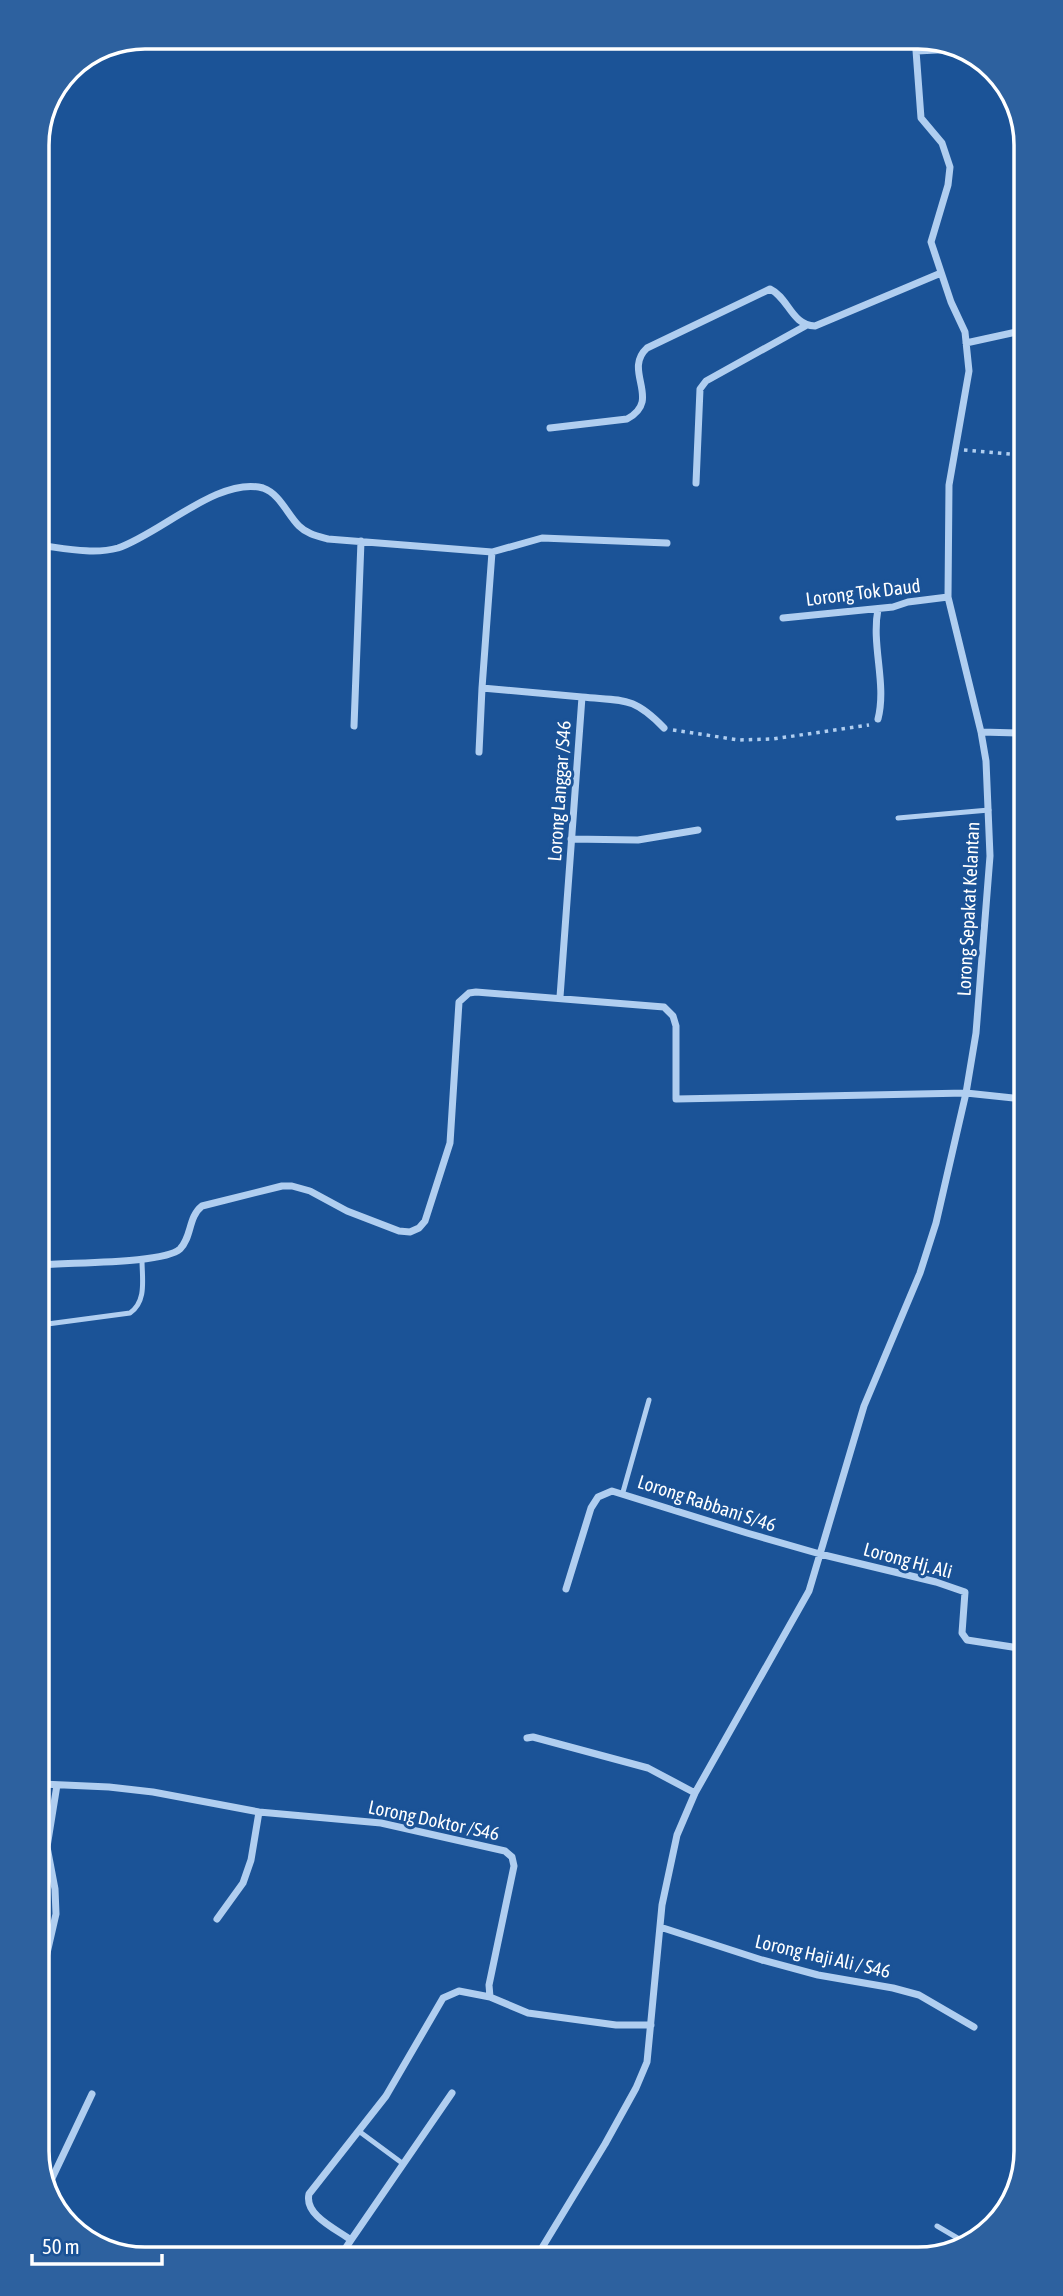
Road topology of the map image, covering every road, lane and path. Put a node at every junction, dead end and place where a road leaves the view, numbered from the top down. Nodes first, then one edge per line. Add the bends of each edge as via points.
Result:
1 (932, 50) edge
2 (917, 51) joint
3 (942, 273) junction
4 (807, 325) junction
5 (1014, 333) edge
6 (966, 343) junction
7 (550, 428) dead end
8 (956, 450) junction
9 (1014, 454) edge
10 (696, 483) dead end
11 (361, 541) junction
12 (667, 543) dead end
13 (49, 546) edge
14 (492, 552) junction
15 (948, 597) junction
16 (878, 609) junction
17 (783, 618) dead end
18 (482, 688) junction
19 (582, 697) junction
20 (878, 719) joint
21 (354, 726) dead end
22 (664, 728) joint
23 (981, 732) junction
24 (1014, 733) edge
25 (479, 752) dead end
26 (989, 810) junction
27 (898, 818) dead end
28 (698, 830) dead end
29 (571, 839) junction
30 (559, 997) junction
31 (966, 1093) junction
32 (1014, 1098) edge
33 (142, 1259) junction
34 (49, 1264) edge
35 (49, 1324) edge
36 (649, 1400) dead end
37 (623, 1493) junction
38 (820, 1554) junction
39 (566, 1589) dead end
40 (1014, 1647) edge
41 (527, 1738) dead end
42 (49, 1784) edge
43 (57, 1785) junction
44 (695, 1793) junction
45 (259, 1812) junction
46 (49, 1835) edge
47 (49, 1858) edge
48 (217, 1919) dead end
49 (660, 1927) junction
50 (49, 1944) edge
51 (490, 1997) junction
52 (651, 2025) junction
53 (974, 2027) dead end
54 (452, 2093) dead end
55 (92, 2094) dead end
56 (359, 2133) junction
57 (402, 2163) junction
58 (53, 2178) edge
59 (937, 2226) dead end
60 (958, 2238) edge
61 (351, 2240) junction
62 (346, 2247) edge
63 (542, 2247) edge

1 - 2 street
2 - 3 street, Lorong Sepakat Kelantan via 921,118 942,143 950,167 931,242
3 - 4 street via 815,326
3 - 6 street, Lorong Sepakat Kelantan
4 - 7 street via 770,289 647,348 638,365 644,402 638,413 627,419
4 - 10 street via 699,389
5 - 6 street
6 - 8 street, Lorong Sepakat Kelantan via 969,371
8 - 9 path
8 - 15 street, Lorong Sepakat Kelantan via 949,485
11 - 13 street via 311,535 274,494 262,488 237,487 115,548 94,551
11 - 14 street
11 - 21 street
12 - 14 street via 542,538
14 - 18 street
15 - 16 street, Lorong Tok Daud
15 - 23 street, Lorong Sepakat Kelantan
16 - 17 street, Lorong Tok Daud
16 - 20 street via 874,629 881,705
18 - 19 street, Lorong Langgar /S46
18 - 25 street
19 - 22 street via 629,701 643,707
19 - 29 street, Lorong Langgar /S46
20 - 22 path via 867,726 762,740
23 - 24 street
23 - 26 street, Lorong Sepakat Kelantan
26 - 27 lane
26 - 31 street, Lorong Sepakat Kelantan via 990,856 976,1033
28 - 29 street via 638,840
29 - 30 street, Lorong Langgar /S46
30 - 31 street via 664,1007 676,1026 676,1098
30 - 33 street via 478,991 459,1002 450,1143 425,1221 419,1227 399,1231 310,1191 282,1186 202,1206 180,1249
31 - 32 street
31 - 38 street, Lorong Sepakat Kelantan via 936,1223 864,1406
33 - 34 street
33 - 35 lane via 142,1299 130,1313
36 - 37 lane
37 - 38 street, Lorong Rabbani S/46
37 - 39 street, Lorong Rabbani S/46 via 612,1491 598,1497 591,1508
38 - 40 street, Lorong Hj. Ali via 965,1592 962,1633 967,1640
38 - 44 street, Lorong Sepakat Kelantan via 809,1591
41 - 44 street via 648,1768
42 - 43 street, Lorong Doktor /S46
43 - 45 street, Lorong Doktor /S46 via 153,1791
43 - 46 street
44 - 49 street, Lorong Sepakat Kelantan via 677,1835
45 - 48 street via 243,1883
45 - 51 street, Lorong Doktor /S46 via 381,1823 509,1853 514,1866
47 - 50 street via 56,1914
49 - 52 street, Lorong Sepakat Kelantan
49 - 53 street, Lorong Haji Ali / S46 via 784,1966 919,1995
51 - 52 street via 528,2012 616,2025
51 - 56 street via 459,1991 443,1998
52 - 63 street, Lorong Sepakat Kelantan via 647,2062 636,2088
54 - 57 street
55 - 58 street
56 - 57 lane
56 - 61 street via 307,2200 312,2212
57 - 61 street
59 - 60 lane
61 - 62 street

